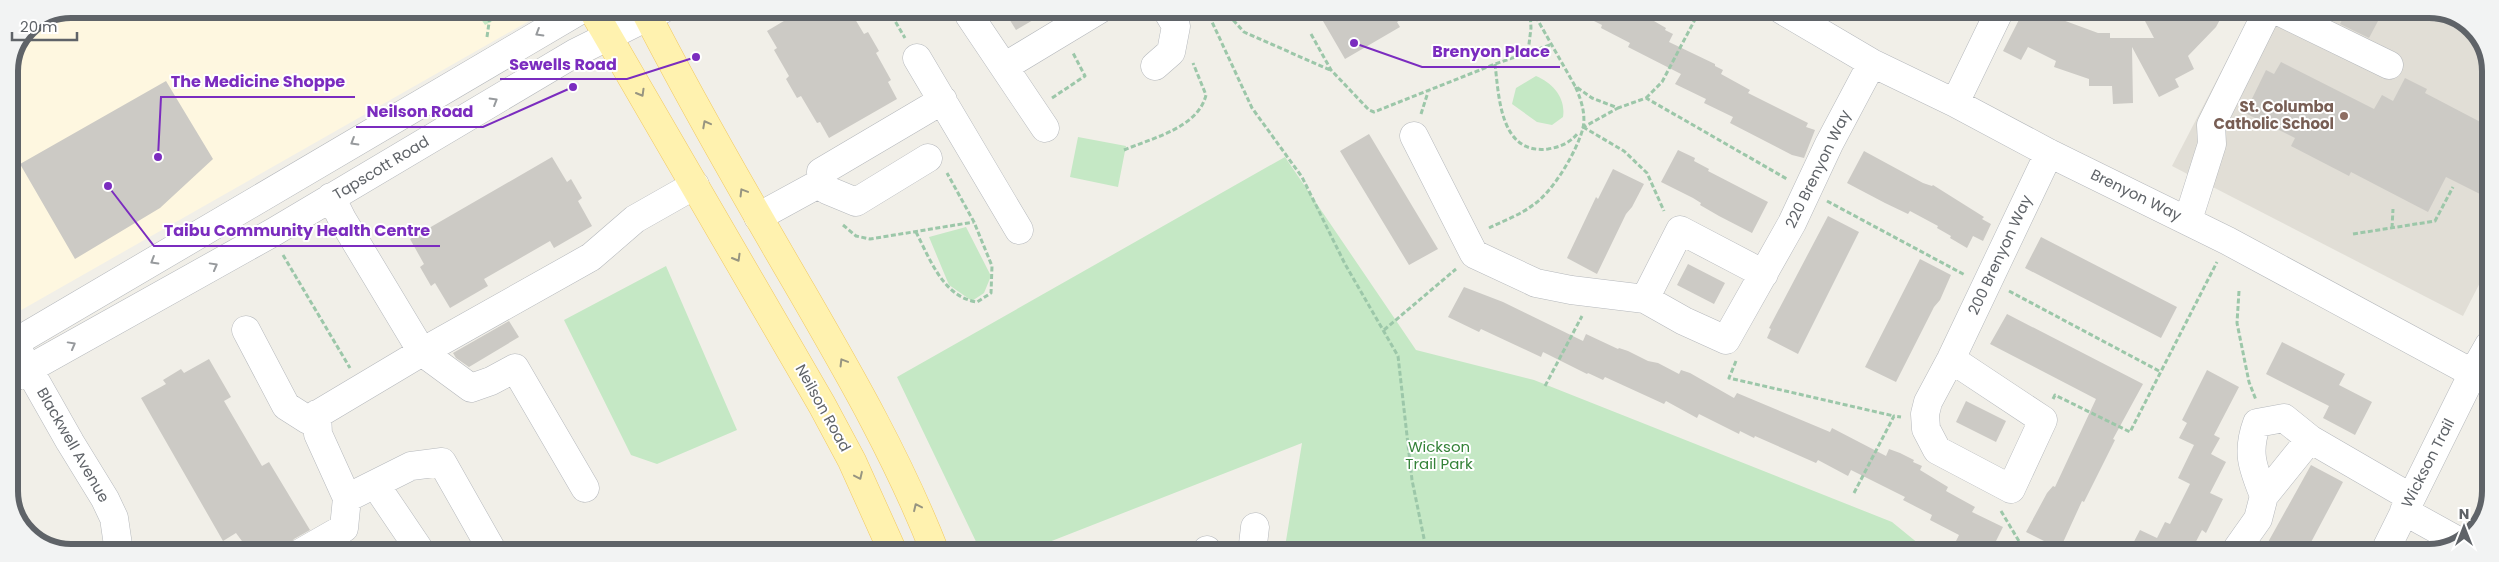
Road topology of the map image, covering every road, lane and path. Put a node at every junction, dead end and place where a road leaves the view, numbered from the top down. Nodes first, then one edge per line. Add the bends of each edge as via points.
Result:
1 (490, 18) edge
2 (567, 18) edge
3 (597, 18) edge
4 (641, 18) edge
5 (655, 18) edge
6 (893, 18) edge
7 (971, 18) edge
8 (1085, 18) edge
9 (1171, 18) edge
10 (1210, 18) edge
11 (1231, 18) edge
12 (1531, 18) edge
13 (1535, 18) edge
14 (1695, 18) edge
15 (1795, 18) edge
16 (1996, 18) edge
17 (2264, 18) edge
18 (2292, 18) edge
19 (1062, 32) junction
20 (1311, 34) dead end
21 (607, 36) junction
22 (486, 44) dead end
23 (1550, 45) junction
24 (912, 50) joint
25 (1528, 52) junction
26 (1495, 64) junction
27 (1872, 64) junction
28 (2389, 65) dead end
29 (1155, 66) dead end
30 (1004, 67) junction
31 (1331, 70) junction
32 (1575, 86) junction
33 (1646, 98) junction
34 (943, 100) junction
35 (1955, 102) junction
36 (1618, 108) junction
37 (1039, 119) joint
38 (1583, 127) junction
39 (1414, 136) dead end
40 (1124, 150) dead end
41 (2049, 153) junction
42 (936, 162) joint
43 (729, 167) junction
44 (695, 185) junction
45 (824, 186) junction
46 (2453, 187) dead end
47 (1806, 190) junction
48 (331, 197) junction
49 (2393, 209) dead end
50 (758, 217) junction
51 (2188, 220) junction
52 (974, 222) junction
53 (2392, 228) junction
54 (1019, 230) dead end
55 (1680, 230) junction
56 (916, 232) junction
57 (2353, 234) dead end
58 (2228, 241) junction
59 (1470, 247) junction
60 (283, 254) dead end
61 (1764, 274) junction
62 (1984, 285) junction
63 (2239, 291) dead end
64 (1590, 292) junction
65 (1645, 299) junction
66 (246, 330) dead end
67 (1384, 330) junction
68 (18, 337) edge
69 (1726, 340) junction
70 (422, 352) junction
71 (1951, 359) junction
72 (2161, 372) junction
73 (19, 374) edge
74 (2481, 377) edge
75 (1545, 386) dead end
76 (362, 388) junction
77 (317, 414) junction
78 (1894, 416) junction
79 (1925, 420) junction
80 (2043, 420) junction
81 (2264, 422) junction
82 (2310, 439) junction
83 (375, 484) junction
84 (585, 488) dead end
85 (1854, 494) dead end
86 (2264, 496) junction
87 (347, 498) junction
88 (2407, 504) junction
89 (2454, 538) edge
90 (118, 544) edge
91 (316, 544) edge
92 (416, 544) edge
93 (488, 544) edge
94 (890, 544) edge
95 (932, 544) edge
96 (1425, 544) edge
97 (2240, 544) edge
98 (2388, 544) edge

1 - 22 path
2 -> 68 street
3 - 21 main road, Neilson Road
4 - 21 street, Tapscott Road
43 -> 5 main road
6 - 24 path
7 - 30 street
8 - 19 street
9 - 29 street via 1170,52
9 - 40 path via 1203,84 1205,98 1186,123
10 - 67 path via 1252,108 1302,177
11 - 31 path via 1244,32
12 - 25 path
13 - 23 path
14 - 33 path via 1662,82
15 - 27 street, Brenyon Way
16 - 35 street
17 - 51 street via 2211,125 2212,144
18 - 28 street
19 - 30 street
19 - 37 path via 1085,76
20 - 31 path
21 -> 44 main road, Neilson Road
48 -> 21 street, Tapscott Road
23 - 25 path
23 - 32 path
24 - 34 street
25 - 26 path
26 - 31 path via 1377,112 1369,110
26 - 38 path via 1503,120 1513,136 1523,144 1541,150 1560,146 1572,140
27 - 35 street, Brenyon Way
27 - 47 street, 220 Brenyon Way
30 - 37 street
32 - 36 path via 1598,101
32 - 38 path via 1582,105
33 - 36 path
33 - 47 path
34 - 45 street via 821,172
34 - 54 street
35 - 41 street, Brenyon Way
36 - 38 path
38 - 55 path via 1624,151 1648,173 1665,212
38 - 59 path via 1564,168 1543,197
39 - 59 street
41 - 51 street, Brenyon Way
41 - 62 street, 200 Brenyon Way
42 - 45 street via 856,202
42 - 52 path
43 - 44 main road
50 -> 43 main road
44 - 70 street via 635,219 591,257
44 -> 94 main road, Neilson Road via 839,437
45 - 50 street
45 - 56 path via 843,224 856,236 870,239
46 - 53 path via 2435,221
47 - 61 street, 220 Brenyon Way
47 - 62 path
48 - 70 street
73 -> 48 street, Tapscott Road
49 - 53 path
95 -> 50 main road via 917,506 858,387
51 - 58 street, Brenyon Way
52 - 56 path
52 - 56 path via 992,266 991,293 977,302 965,300 942,281
53 - 57 path
55 - 61 street
55 - 65 street
58 - 72 path
58 - 74 street, Brenyon Way
59 - 64 street via 1536,283
59 - 67 path
60 - 76 path
61 - 69 street, 220 Brenyon Way
62 - 71 street, 200 Brenyon Way
62 - 72 path via 1998,285
63 - 81 path via 2237,323 2249,382
64 - 65 street
64 - 75 path via 1587,307
65 - 69 street
66 - 77 street via 286,406 308,420
67 - 96 path via 1400,362 1412,480
69 - 78 path via 1738,357 1730,378
70 - 76 street
70 - 84 street via 471,388 515,368
71 - 79 street, 200 Brenyon Way via 1927,404
71 - 80 street
72 - 80 path via 2130,432 2055,395
73 - 90 street, Blackwell Avenue via 70,442 105,498 114,518
74 - 88 street, Wickson Trail
76 - 77 street
77 - 87 street via 318,434
78 - 79 path
78 - 85 path
79 - 80 street via 1929,438 1937,450 2011,489
81 - 82 street via 2284,418
81 - 86 street via 2257,423 2251,440 2251,460
82 - 86 street
82 - 88 street
83 - 87 street
83 - 92 street
83 - 93 street via 411,466 442,462
86 - 97 street via 2258,519
87 - 91 street via 344,528
88 - 89 street
88 - 98 street, Wickson Trail

